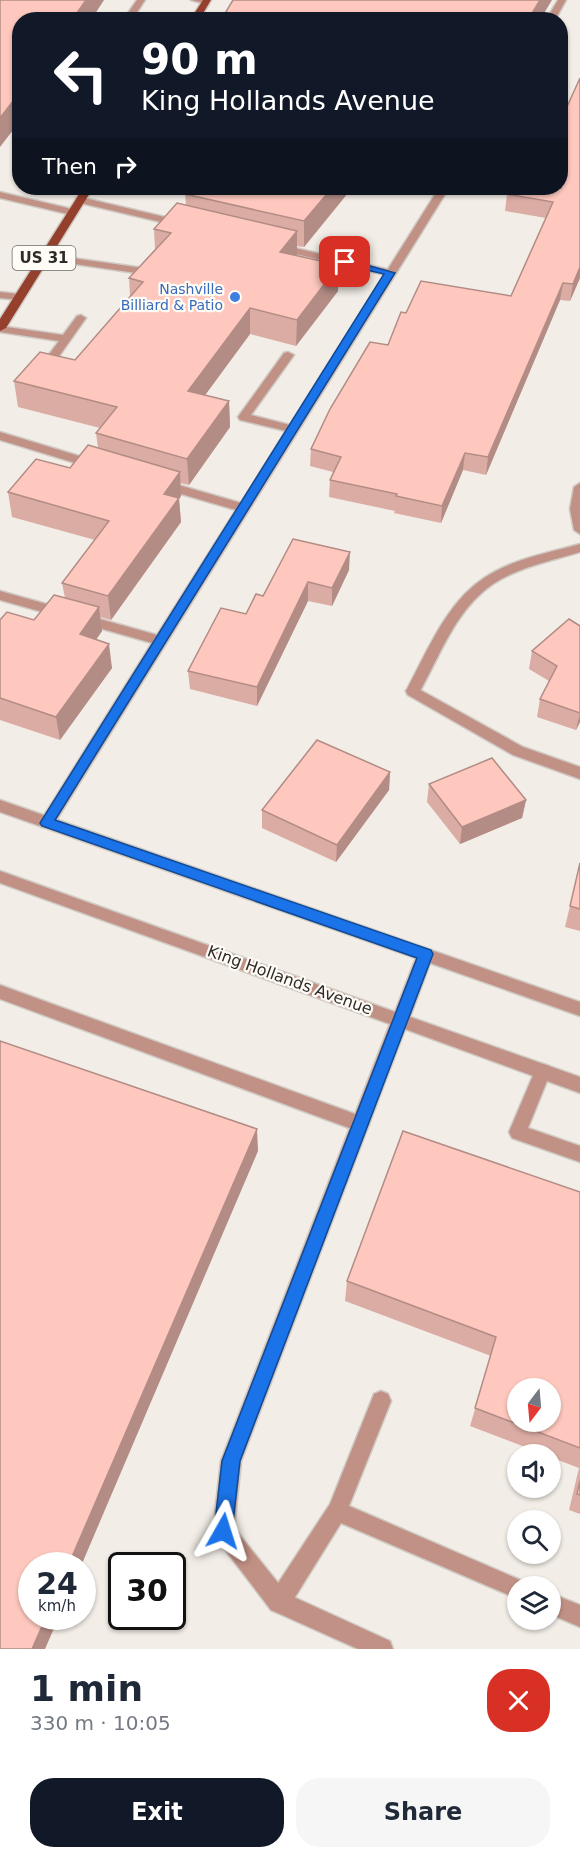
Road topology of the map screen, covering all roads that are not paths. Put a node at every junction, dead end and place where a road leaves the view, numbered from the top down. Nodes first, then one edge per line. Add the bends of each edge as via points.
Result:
1 (195, 0) edge
2 (206, 0) edge
3 (0, 195) edge
4 (83, 195) edge
5 (440, 195) edge
6 (80, 200) junction
7 (72, 212) junction
8 (198, 228) edge
9 (266, 244) edge
10 (44, 257) junction
11 (143, 271) edge
12 (390, 273) junction
13 (0, 295) edge
14 (19, 297) junction
15 (81, 318) dead end
16 (0, 328) edge
17 (66, 339) junction
18 (288, 356) dead end
19 (51, 360) edge
20 (292, 429) junction
21 (0, 436) edge
22 (101, 467) edge
23 (152, 482) edge
24 (580, 488) edge
25 (243, 508) junction
26 (580, 530) edge
27 (580, 548) edge
28 (0, 595) edge
29 (160, 641) junction
30 (580, 773) edge
31 (0, 806) edge
32 (47, 823) junction
33 (0, 877) edge
34 (426, 954) junction
35 (0, 992) edge
36 (580, 1009) edge
37 (400, 1019) junction
38 (543, 1071) junction
39 (580, 1084) edge
40 (360, 1124) junction
41 (580, 1154) edge
42 (381, 1401) dead end
43 (337, 1510) junction
44 (507, 1584) edge
45 (279, 1602) junction
46 (561, 1608) edge
47 (580, 1616) edge
48 (382, 1649) edge

1 - 2 street
3 - 7 street
4 - 6 main road, US 31
5 - 12 street
6 - 7 main road, US 31
6 - 8 street
7 - 10 main road, US 31
9 - 12 street
10 - 11 street
10 - 14 main road, US 31
12 - 20 street
13 - 14 street
14 - 16 main road, US 31
15 - 17 street
16 - 17 street
17 - 19 street
18 - 20 street via 244,417
20 - 25 street
21 - 22 street
23 - 25 street
24 - 26 street via 576,520
25 - 29 street
27 - 30 street via 524,564 488,582 460,608 412,691 518,751
28 - 29 street
29 - 32 street
31 - 32 street
32 - 34 street
33 - 37 street, King Hollands Avenue
34 - 36 street
34 - 37 street
35 - 40 street
37 - 38 street, King Hollands Avenue
37 - 40 street
38 - 39 street, King Hollands Avenue
38 - 41 street via 518,1132
40 - 45 street via 231,1461 223,1531
42 - 43 street
43 - 44 street
43 - 45 street
45 - 48 street
46 - 47 street

